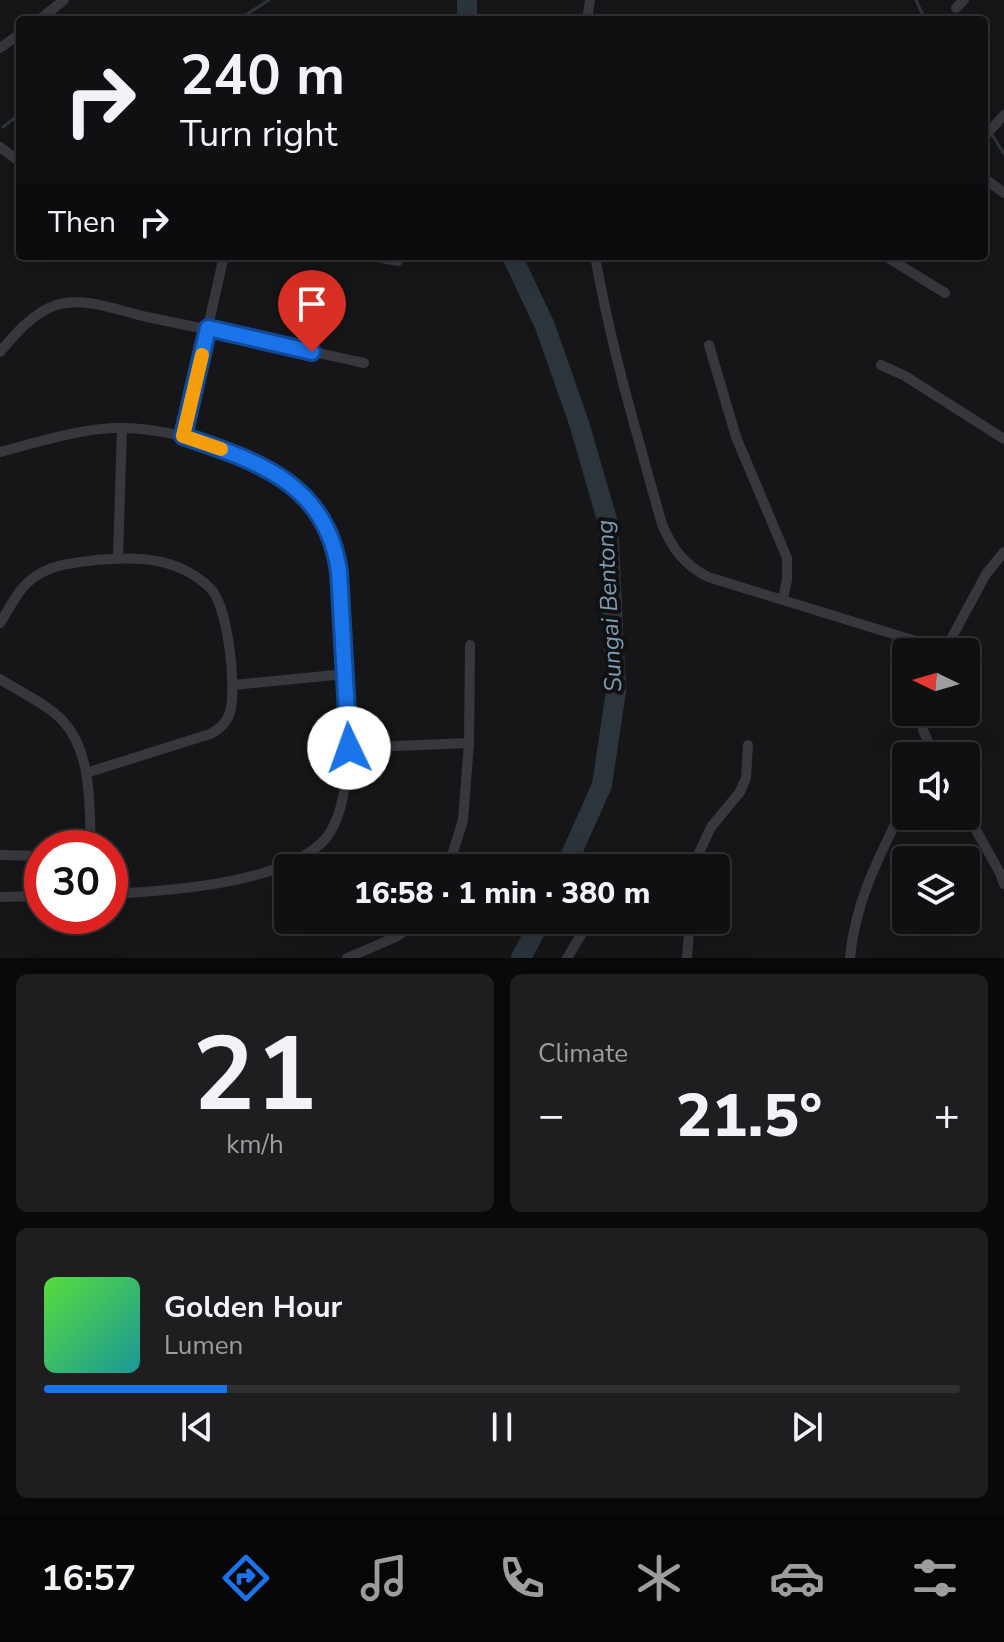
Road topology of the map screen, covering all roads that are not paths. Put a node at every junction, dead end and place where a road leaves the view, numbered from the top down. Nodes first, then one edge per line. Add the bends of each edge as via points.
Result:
1 (62, 1) edge
2 (44, 16) edge
3 (1004, 115) edge
4 (988, 133) edge
5 (223, 260) edge
6 (393, 260) edge
7 (596, 260) edge
8 (891, 260) edge
9 (398, 261) dead end
10 (945, 293) dead end
11 (208, 328) junction
12 (709, 345) dead end
13 (0, 352) edge
14 (364, 363) dead end
15 (881, 365) dead end
16 (122, 428) junction
17 (183, 436) junction
18 (1004, 439) edge
19 (0, 452) edge
20 (1004, 552) edge
21 (118, 557) junction
22 (783, 598) junction
23 (0, 623) edge
24 (905, 638) edge
25 (951, 638) edge
26 (470, 645) dead end
27 (345, 674) junction
28 (0, 679) edge
29 (233, 685) junction
30 (469, 743) junction
31 (748, 745) dead end
32 (349, 748) junction
33 (86, 773) junction
34 (90, 830) edge
35 (892, 830) edge
36 (977, 830) edge
37 (452, 854) edge
38 (698, 854) edge
39 (0, 855) edge
40 (24, 856) edge
41 (1002, 871) edge
42 (1004, 884) edge
43 (128, 893) edge
44 (24, 896) edge
45 (0, 897) edge
46 (400, 934) edge
47 (582, 934) edge
48 (689, 934) edge
49 (347, 958) edge
50 (567, 958) edge
51 (687, 958) edge
52 (850, 958) edge

1 - 2 street
3 - 4 street
5 - 11 street
6 - 9 street
7 - 22 street via 624,391 670,542 693,570
8 - 10 street
11 - 13 street via 68,303 35,317
11 - 14 street
11 - 17 street
12 - 22 street via 736,437 787,558
15 - 18 street
16 - 17 street
16 - 19 street
16 - 21 street
17 - 27 street via 251,459 308,499 337,559
20 - 25 street
21 - 23 street via 45,571 25,585
21 - 29 street via 166,562 211,588 221,605
22 - 24 street
26 - 30 street
27 - 29 street
27 - 32 street
28 - 33 street via 62,720
29 - 33 street via 230,713 219,729
30 - 32 street
30 - 37 street via 463,820
31 - 38 street via 740,792 711,827
32 - 43 street via 335,824 301,857 224,881
33 - 34 street
35 - 52 street via 859,906
36 - 41 street
39 - 40 street
41 - 42 street
44 - 45 street
46 - 49 street
47 - 50 street
48 - 51 street

